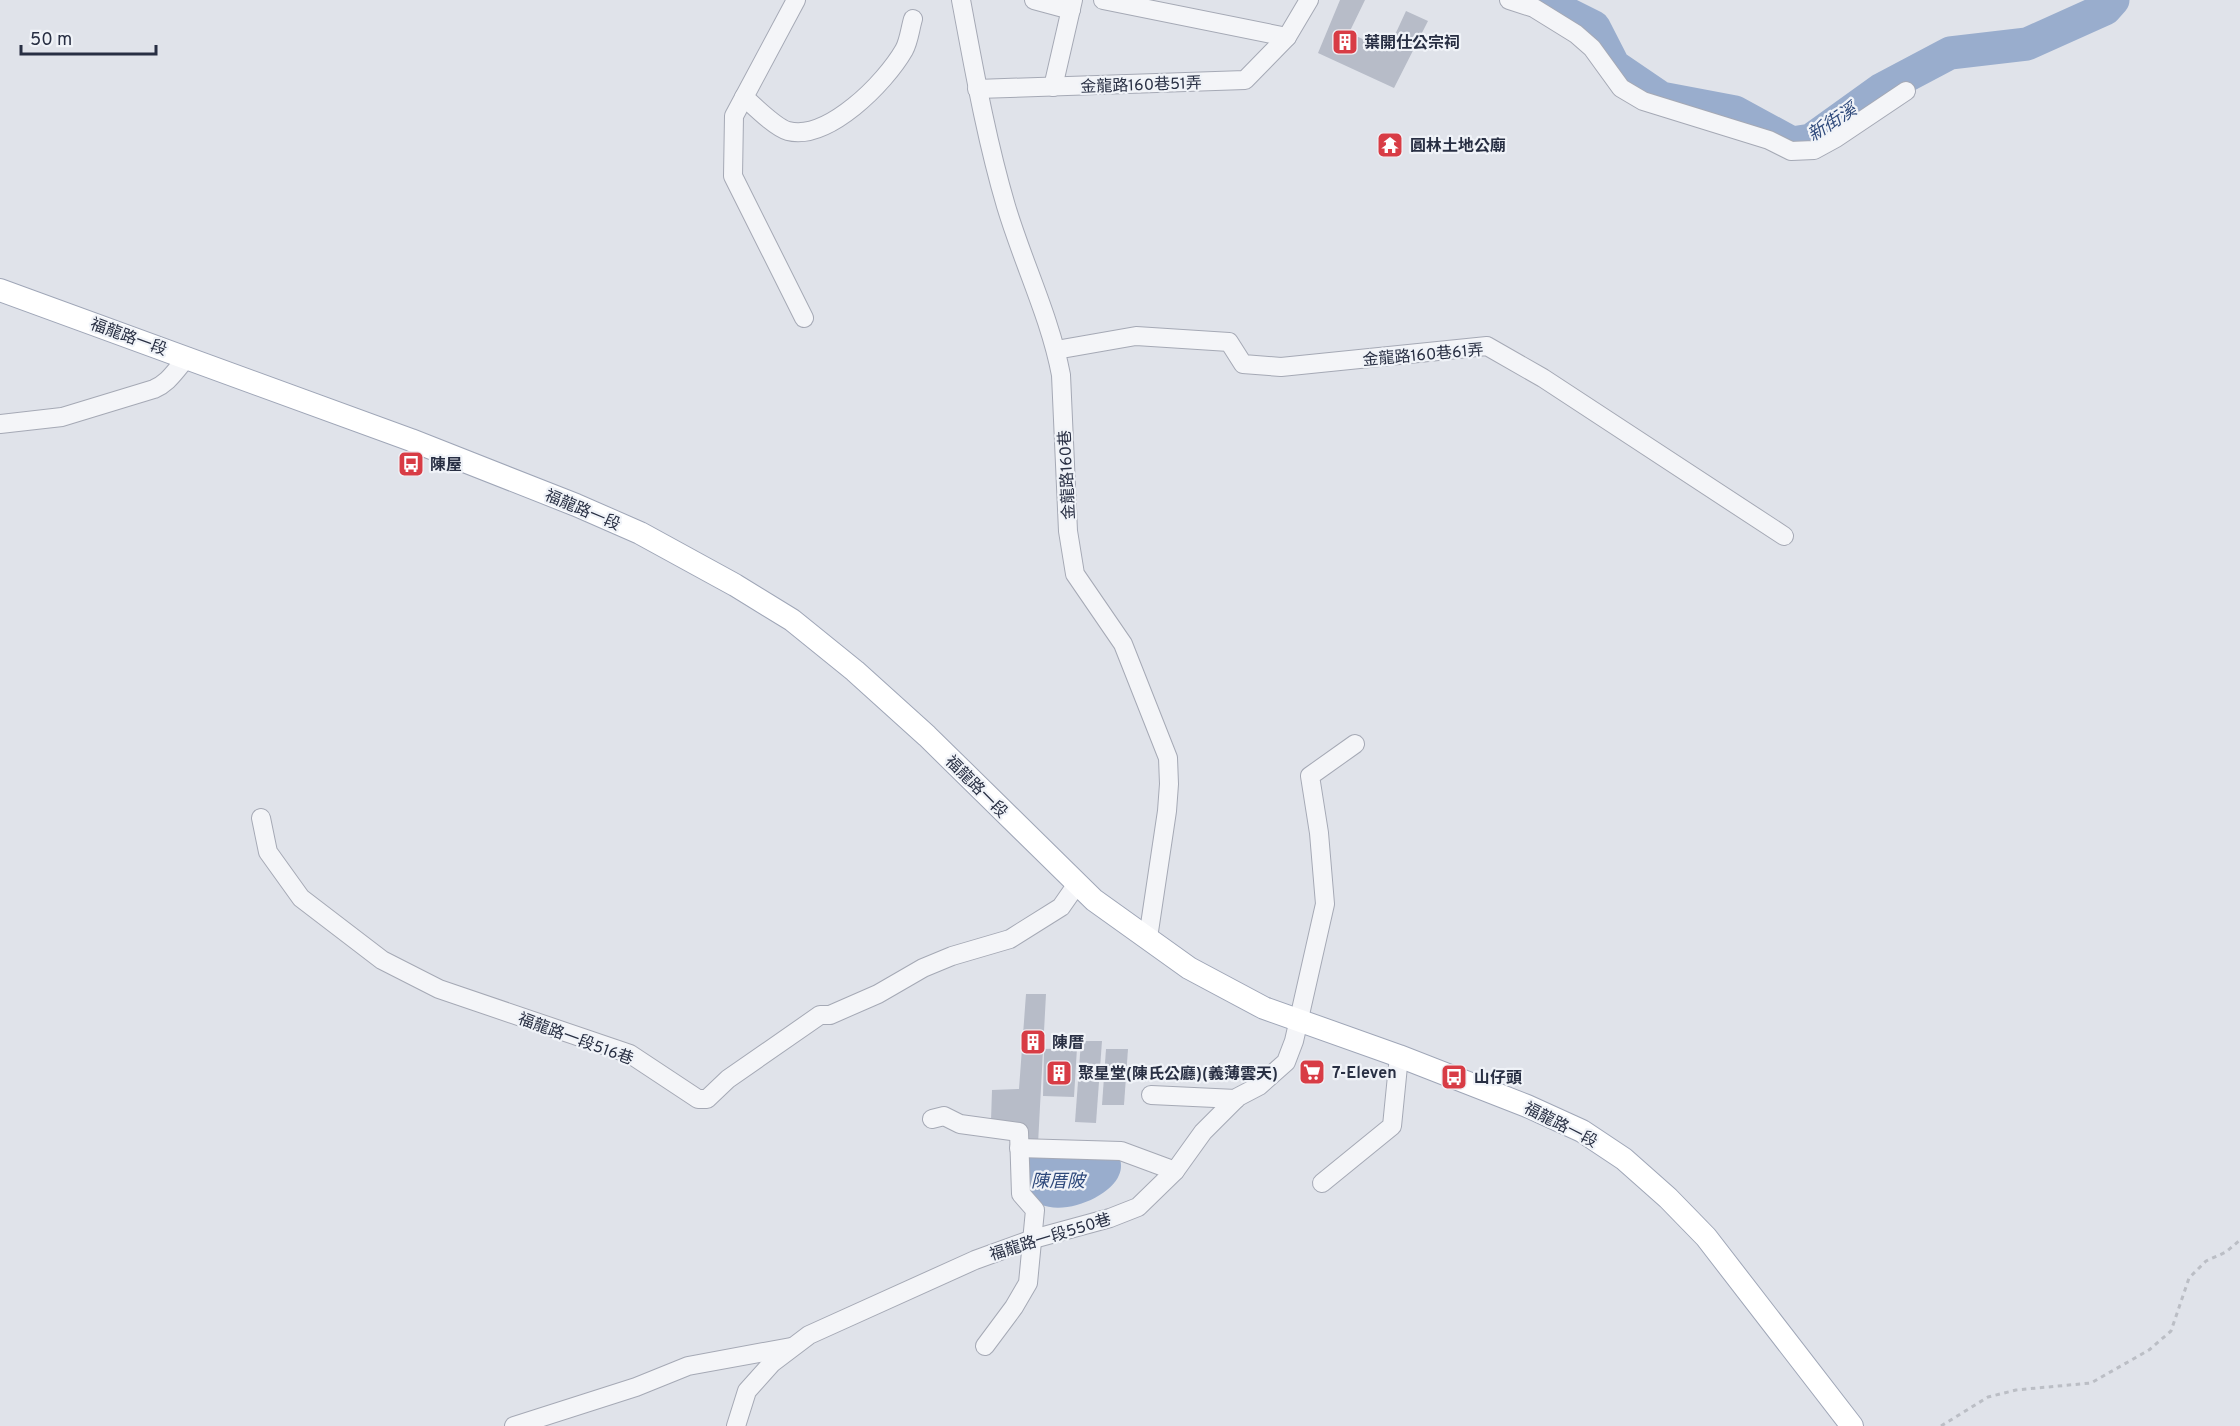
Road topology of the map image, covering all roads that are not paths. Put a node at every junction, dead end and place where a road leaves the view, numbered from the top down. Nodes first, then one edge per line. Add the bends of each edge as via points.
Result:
1 (796, 0) edge
2 (961, 0) edge
3 (1034, 0) edge
4 (1103, 0) edge
5 (1309, 0) edge
6 (1509, 0) edge
7 (1072, 5) edge
8 (913, 19) dead end
9 (1287, 36) junction
10 (1053, 87) junction
11 (977, 89) junction
12 (1906, 91) dead end
13 (744, 97) junction
14 (0, 290) edge
15 (804, 318) dead end
16 (1056, 350) junction
17 (188, 357) junction
18 (0, 424) edge
19 (1784, 536) dead end
20 (1355, 744) dead end
21 (261, 818) dead end
22 (1077, 884) junction
23 (1148, 938) junction
24 (1298, 1020) junction
25 (1399, 1056) junction
26 (1151, 1095) dead end
27 (1236, 1099) junction
28 (932, 1119) dead end
29 (1019, 1148) junction
30 (1175, 1172) junction
31 (1322, 1183) dead end
32 (1033, 1239) junction
33 (984, 1346) dead end
34 (793, 1347) junction
35 (514, 1426) edge
36 (736, 1426) edge
37 (1852, 1426) edge

1 - 13 street
2 - 11 street, 金龍路160巷
3 - 7 street
4 - 9 street
5 - 9 street, 金龍路160巷51弄
6 - 12 street via 1534,8 1576,34 1592,48 1621,88 1643,101 1769,140 1791,152 1814,150
7 - 10 street
8 - 13 street via 905,48 887,76 837,120 813,132 784,130
9 - 10 street, 金龍路160巷51弄 via 1245,80
10 - 11 street, 金龍路160巷51弄
11 - 16 street, 金龍路160巷 via 1006,206
13 - 15 street via 734,116 733,176
14 - 17 main road, 福龍路一段
16 - 19 street, 金龍路160巷61弄 via 1136,336 1229,342 1243,364 1281,367 1487,346 1543,378
16 - 23 street, 金龍路160巷 via 1061,375 1068,531 1075,574 1123,644 1168,758 1167,811
17 - 18 street via 167,383 154,389 62,417
17 - 22 main road, 福龍路一段 via 576,505 640,533 735,585 792,620 855,671
20 - 24 street, 福龍路一段550巷 via 1310,776 1325,904
21 - 22 street, 福龍路一段516巷 via 268,852 302,898 382,960 439,989 630,1054 698,1099 707,1099 728,1079 820,1014 830,1015 878,994 952,956 1010,939 1061,907
22 - 23 main road, 福龍路一段
23 - 24 main road, 福龍路一段 via 1189,968 1264,1008
24 - 25 main road, 福龍路一段
24 - 27 street, 福龍路一段550巷 via 1287,1062
25 - 31 street via 1392,1126
25 - 37 main road, 福龍路一段 via 1582,1131 1623,1160 1706,1237
26 - 27 street
27 - 30 street, 福龍路一段550巷 via 1203,1132
28 - 29 street via 944,1116 960,1124 1019,1132
29 - 30 street via 1121,1152
29 - 32 street via 1022,1194 1035,1210
30 - 32 street, 福龍路一段550巷 via 1138,1207
32 - 33 street via 1028,1283
32 - 34 street, 福龍路一段550巷 via 975,1260 809,1335
34 - 35 street via 688,1366
34 - 36 street, 福龍路一段550巷 via 747,1391

